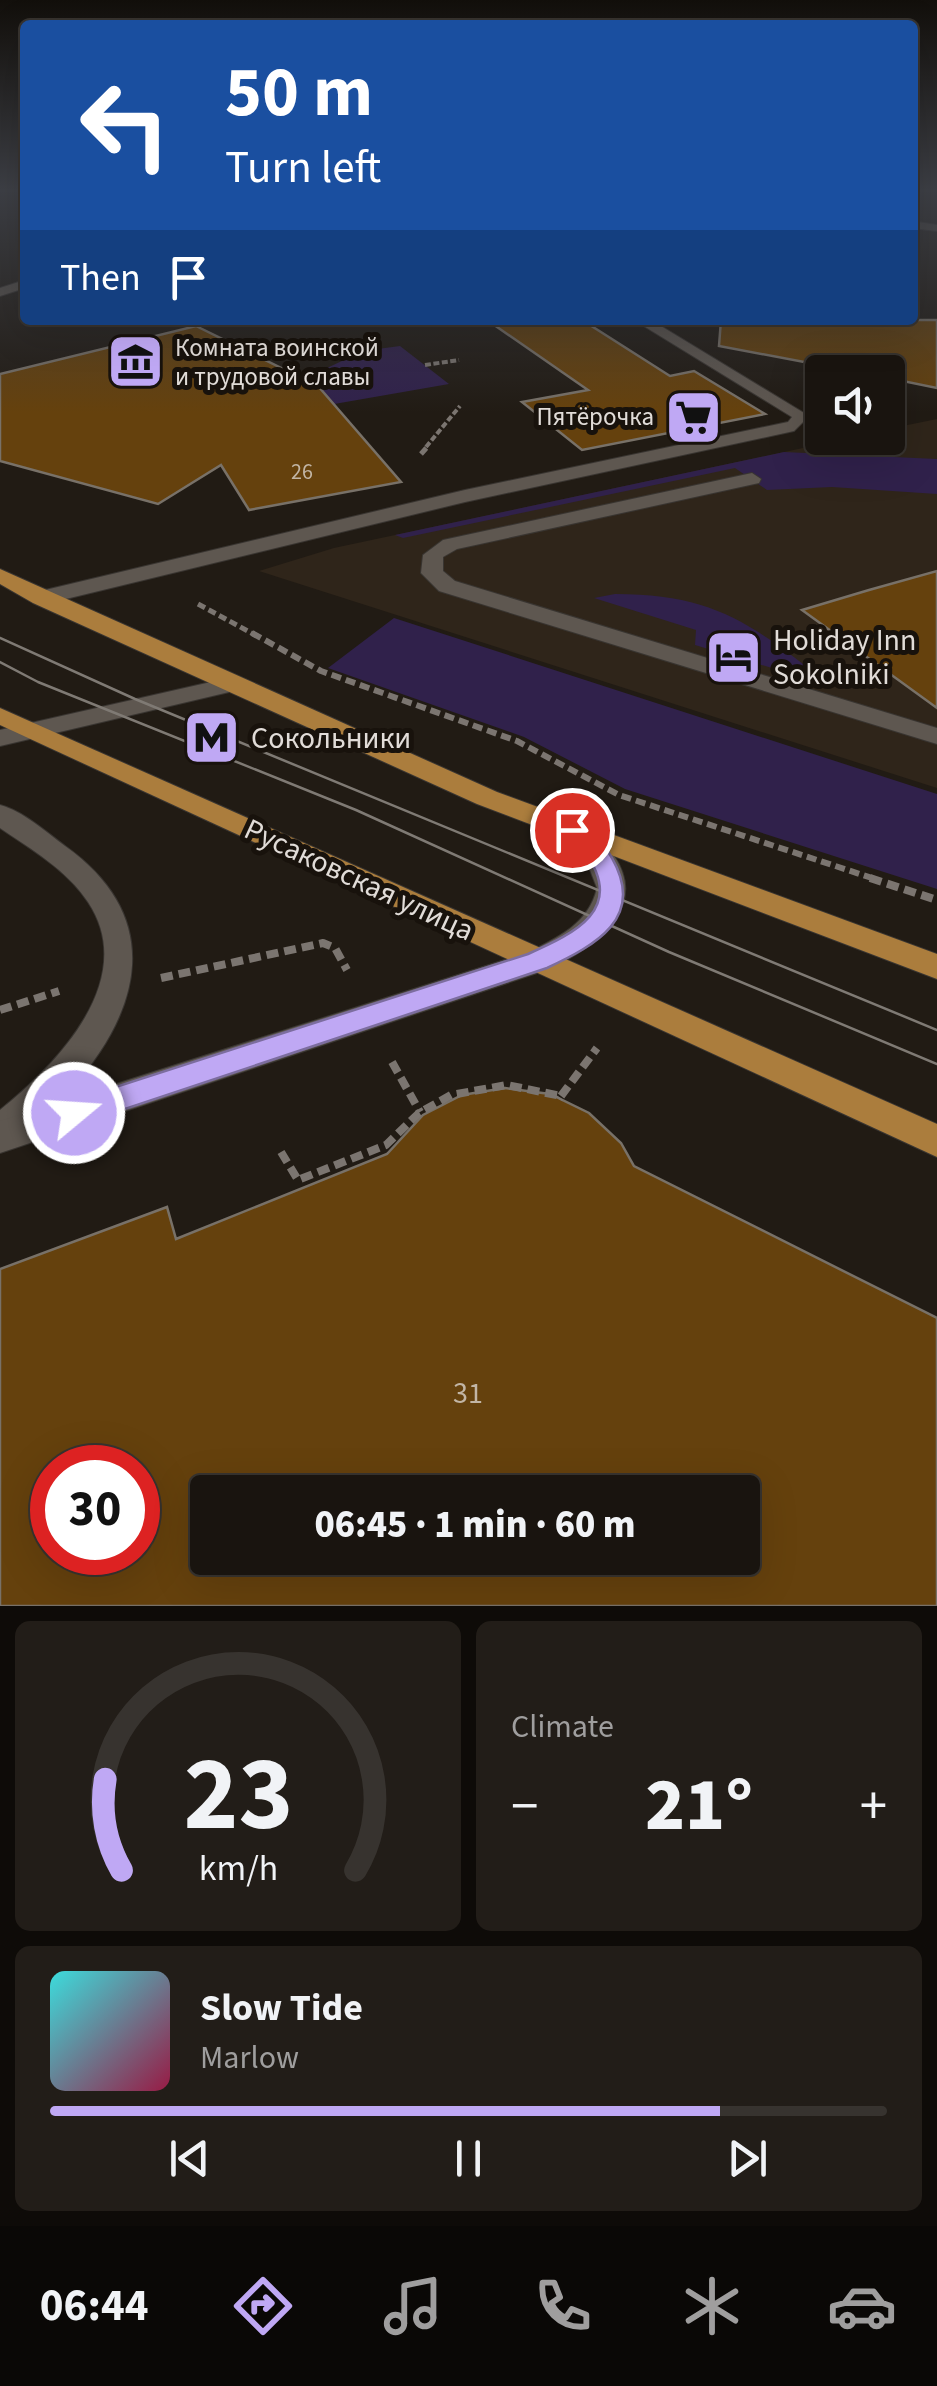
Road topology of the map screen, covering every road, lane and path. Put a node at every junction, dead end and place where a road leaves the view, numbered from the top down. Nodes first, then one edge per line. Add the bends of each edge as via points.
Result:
1 (649, 325) edge
2 (459, 360) dead end
3 (424, 365) dead end
4 (460, 406) dead end
5 (421, 454) dead end
6 (752, 479) dead end
7 (0, 574) edge
8 (41, 598) junction
9 (188, 598) dead end
10 (233, 684) junction
11 (0, 716) edge
12 (32, 730) junction
13 (937, 736) edge
14 (0, 738) edge
15 (0, 814) edge
16 (572, 830) junction
17 (937, 900) edge
18 (538, 961) junction
19 (937, 967) edge
20 (347, 970) dead end
21 (149, 980) dead end
22 (63, 990) dead end
23 (0, 1010) edge
24 (597, 1048) dead end
25 (392, 1062) dead end
26 (420, 1112) junction
27 (0, 1134) edge
28 (937, 1141) edge
29 (280, 1152) dead end

1 - 8 street via 801,416 794,426 465,496
2 - 3 path
4 - 5 path
6 - 13 street via 450,544 433,555 432,573 447,586
7 - 8 main road
8 - 10 main road
9 - 17 path via 321,670 517,741 619,794
10 - 12 street
10 - 16 main road
11 - 12 main road, Русаковская улица
12 - 14 street
12 - 18 main road, Русаковская улица
15 - 27 street via 84,878 108,910 118,950 112,996 88,1046
16 - 18 street via 605,862 613,898 592,933
16 - 19 main road
18 - 27 street
18 - 28 main road, Русаковская улица
20 - 21 path via 335,948 322,943
22 - 23 path
24 - 26 path via 560,1097 506,1084
25 - 26 path
26 - 29 path via 388,1144 298,1180

